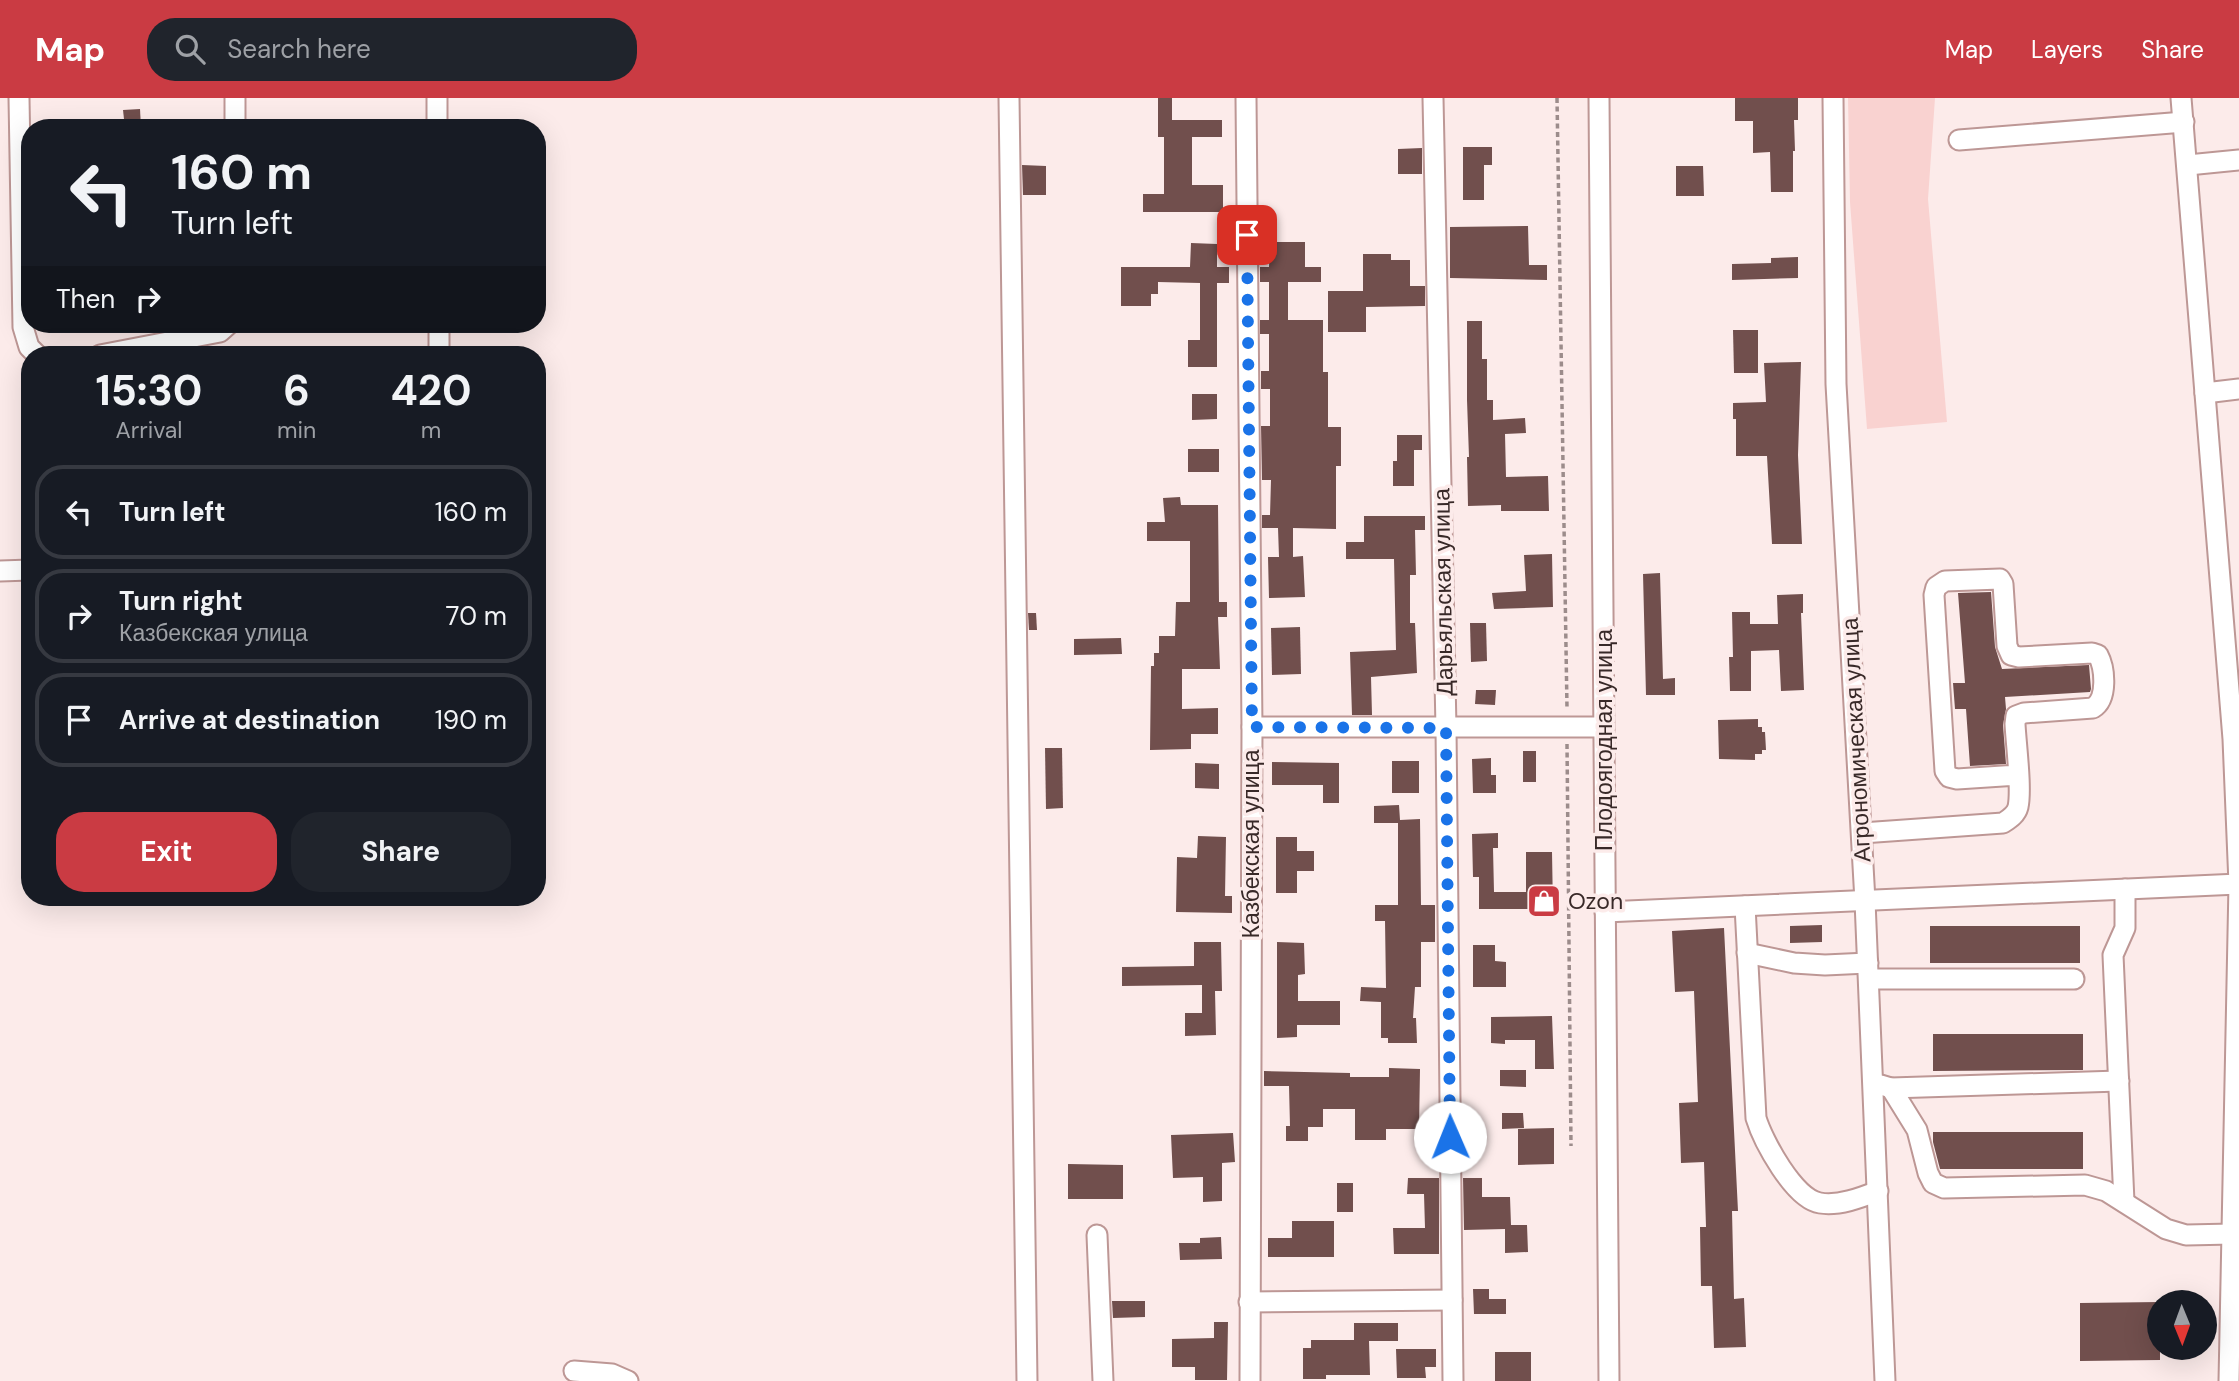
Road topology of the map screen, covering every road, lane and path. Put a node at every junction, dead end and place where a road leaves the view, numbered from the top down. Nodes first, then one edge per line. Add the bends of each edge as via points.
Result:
1 (19, 98) edge
2 (234, 98) edge
3 (437, 98) edge
4 (1009, 98) edge
5 (1246, 98) edge
6 (1433, 98) edge
7 (1557, 98) edge
8 (1599, 98) edge
9 (1833, 98) edge
10 (2181, 98) edge
11 (235, 119) edge
12 (438, 119) edge
13 (2184, 122) junction
14 (1959, 140) dead end
15 (2239, 160) edge
16 (2188, 165) junction
17 (21, 212) edge
18 (215, 333) edge
19 (147, 346) edge
20 (2239, 388) edge
21 (2205, 393) junction
22 (21, 569) edge
23 (0, 570) edge
24 (1252, 727) junction
25 (1567, 727) junction
26 (1604, 727) junction
27 (1446, 728) junction
28 (2018, 775) junction
29 (1861, 833) junction
30 (2239, 884) edge
31 (2125, 889) junction
32 (1865, 901) junction
33 (1745, 906) junction
34 (1605, 912) junction
35 (1747, 953) junction
36 (1868, 971) junction
37 (2074, 979) dead end
38 (2119, 1081) junction
39 (1882, 1086) junction
40 (1571, 1146) dead end
41 (1878, 1191) junction
42 (2124, 1202) junction
43 (2232, 1234) junction
44 (1097, 1235) dead end
45 (2235, 1290) edge
46 (1452, 1300) junction
47 (1249, 1302) junction
48 (574, 1371) dead end
49 (628, 1381) edge
50 (1027, 1381) edge
51 (1103, 1381) edge
52 (1250, 1381) edge
53 (1453, 1381) edge
54 (1609, 1381) edge
55 (1885, 1381) edge
56 (2229, 1381) edge

1 - 17 street
2 - 11 street
3 - 12 street
4 - 50 street
5 - 24 street, Казбекская улица
6 - 27 street, Дарьяльская улица
7 - 25 path
8 - 26 street, Плодоягодная улица
9 - 29 street, Агрономическая улица via 1836,384
10 - 13 street
13 - 14 street
13 - 16 street
15 - 16 street
16 - 21 street
18 - 19 street
20 - 21 street
21 - 30 street via 2233,739
22 - 23 street
24 - 27 street
24 - 47 street, Казбекская улица
25 - 26 street
25 - 27 street
25 - 40 path
26 - 34 street, Плодоягодная улица
27 - 46 street, Дарьяльская улица
28 - 28 street via 2016,716 2100,704 2101,660 2092,653 2011,655 2000,579 1945,582 1936,587 1934,595 1945,771 1957,779
28 - 29 street via 2018,808 2003,823
29 - 32 street, Агрономическая улица
30 - 31 street
30 - 43 street
31 - 32 street
31 - 38 street via 2125,928 2113,955
32 - 33 street
32 - 36 street, Агрономическая улица
33 - 34 street
33 - 35 street
34 - 54 street, Плодоягодная улица
35 - 36 street
35 - 41 street via 1755,1118 1767,1146 1798,1190 1818,1203 1857,1199
36 - 37 street
36 - 39 street, Агрономическая улица
38 - 39 street
38 - 42 street
39 - 41 street, Агрономическая улица
39 - 42 street via 1917,1130 1933,1183 1944,1188 2085,1185
41 - 55 street, Агрономическая улица
42 - 43 street via 2166,1230 2186,1235
43 - 45 street
44 - 51 street
45 - 56 street
46 - 47 street
46 - 53 street, Дарьяльская улица
47 - 52 street, Казбекская улица
48 - 49 street via 612,1374

